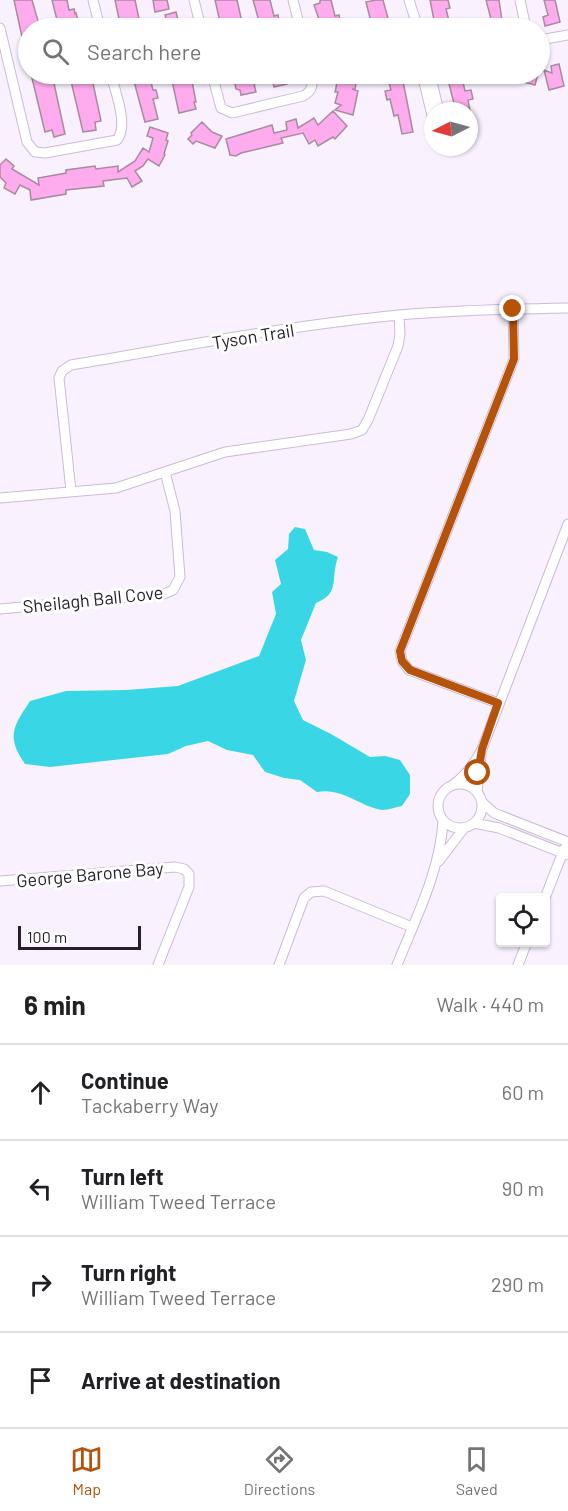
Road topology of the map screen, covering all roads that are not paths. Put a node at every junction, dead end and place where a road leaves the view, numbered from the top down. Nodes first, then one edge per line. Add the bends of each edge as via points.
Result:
1 (93, 0) edge
2 (194, 0) edge
3 (293, 0) edge
4 (520, 0) edge
5 (98, 18) edge
6 (198, 18) edge
7 (298, 18) edge
8 (524, 18) edge
9 (0, 28) edge
10 (568, 35) edge
11 (550, 38) edge
12 (114, 84) edge
13 (215, 84) edge
14 (313, 84) edge
15 (424, 84) edge
16 (432, 84) edge
17 (429, 102) edge
18 (437, 102) edge
19 (568, 308) edge
20 (513, 309) junction
21 (399, 315) junction
22 (165, 471) junction
23 (71, 491) junction
24 (0, 498) edge
25 (568, 524) edge
26 (0, 609) edge
27 (498, 703) junction
28 (482, 749) junction
29 (454, 784) junction
30 (477, 792) junction
31 (482, 802) junction
32 (443, 820) junction
33 (474, 823) junction
34 (464, 828) junction
35 (568, 840) edge
36 (565, 853) edge
37 (434, 868) junction
38 (0, 881) edge
39 (547, 893) edge
40 (412, 927) junction
41 (525, 947) edge
42 (158, 965) edge
43 (279, 965) edge
44 (397, 965) edge
45 (518, 965) edge

1 - 5 street
2 - 6 street
3 - 7 street
4 - 8 street
9 - 12 street via 27,142 35,152 117,140 123,122
10 - 11 street
13 - 14 street via 221,108 232,113 308,94
15 - 17 street
16 - 18 street
19 - 20 street, Tyson Trail
20 - 21 street, Tyson Trail
20 - 27 street via 514,359 400,651 410,670
21 - 22 street via 398,346 362,430 225,452
21 - 23 street, Tyson Trail via 71,365 59,378
22 - 23 street via 116,488
22 - 26 street, Sheilagh Ball Cove via 175,511 180,577 173,590
23 - 24 street
25 - 27 street
27 - 28 street
28 - 29 street
28 - 30 street
29 - 30 street via 467,784
29 - 32 street via 438,799
30 - 31 street
31 - 33 street via 481,814
31 - 35 street via 494,813
32 - 34 street via 452,827
32 - 37 street
33 - 34 street
33 - 36 street via 499,828
34 - 37 street
35 - 36 street
36 - 39 street
37 - 40 street
38 - 42 street, George Barone Bay via 184,868 189,874 189,887
40 - 43 street via 324,891 315,891 304,898
40 - 44 street
41 - 45 street

